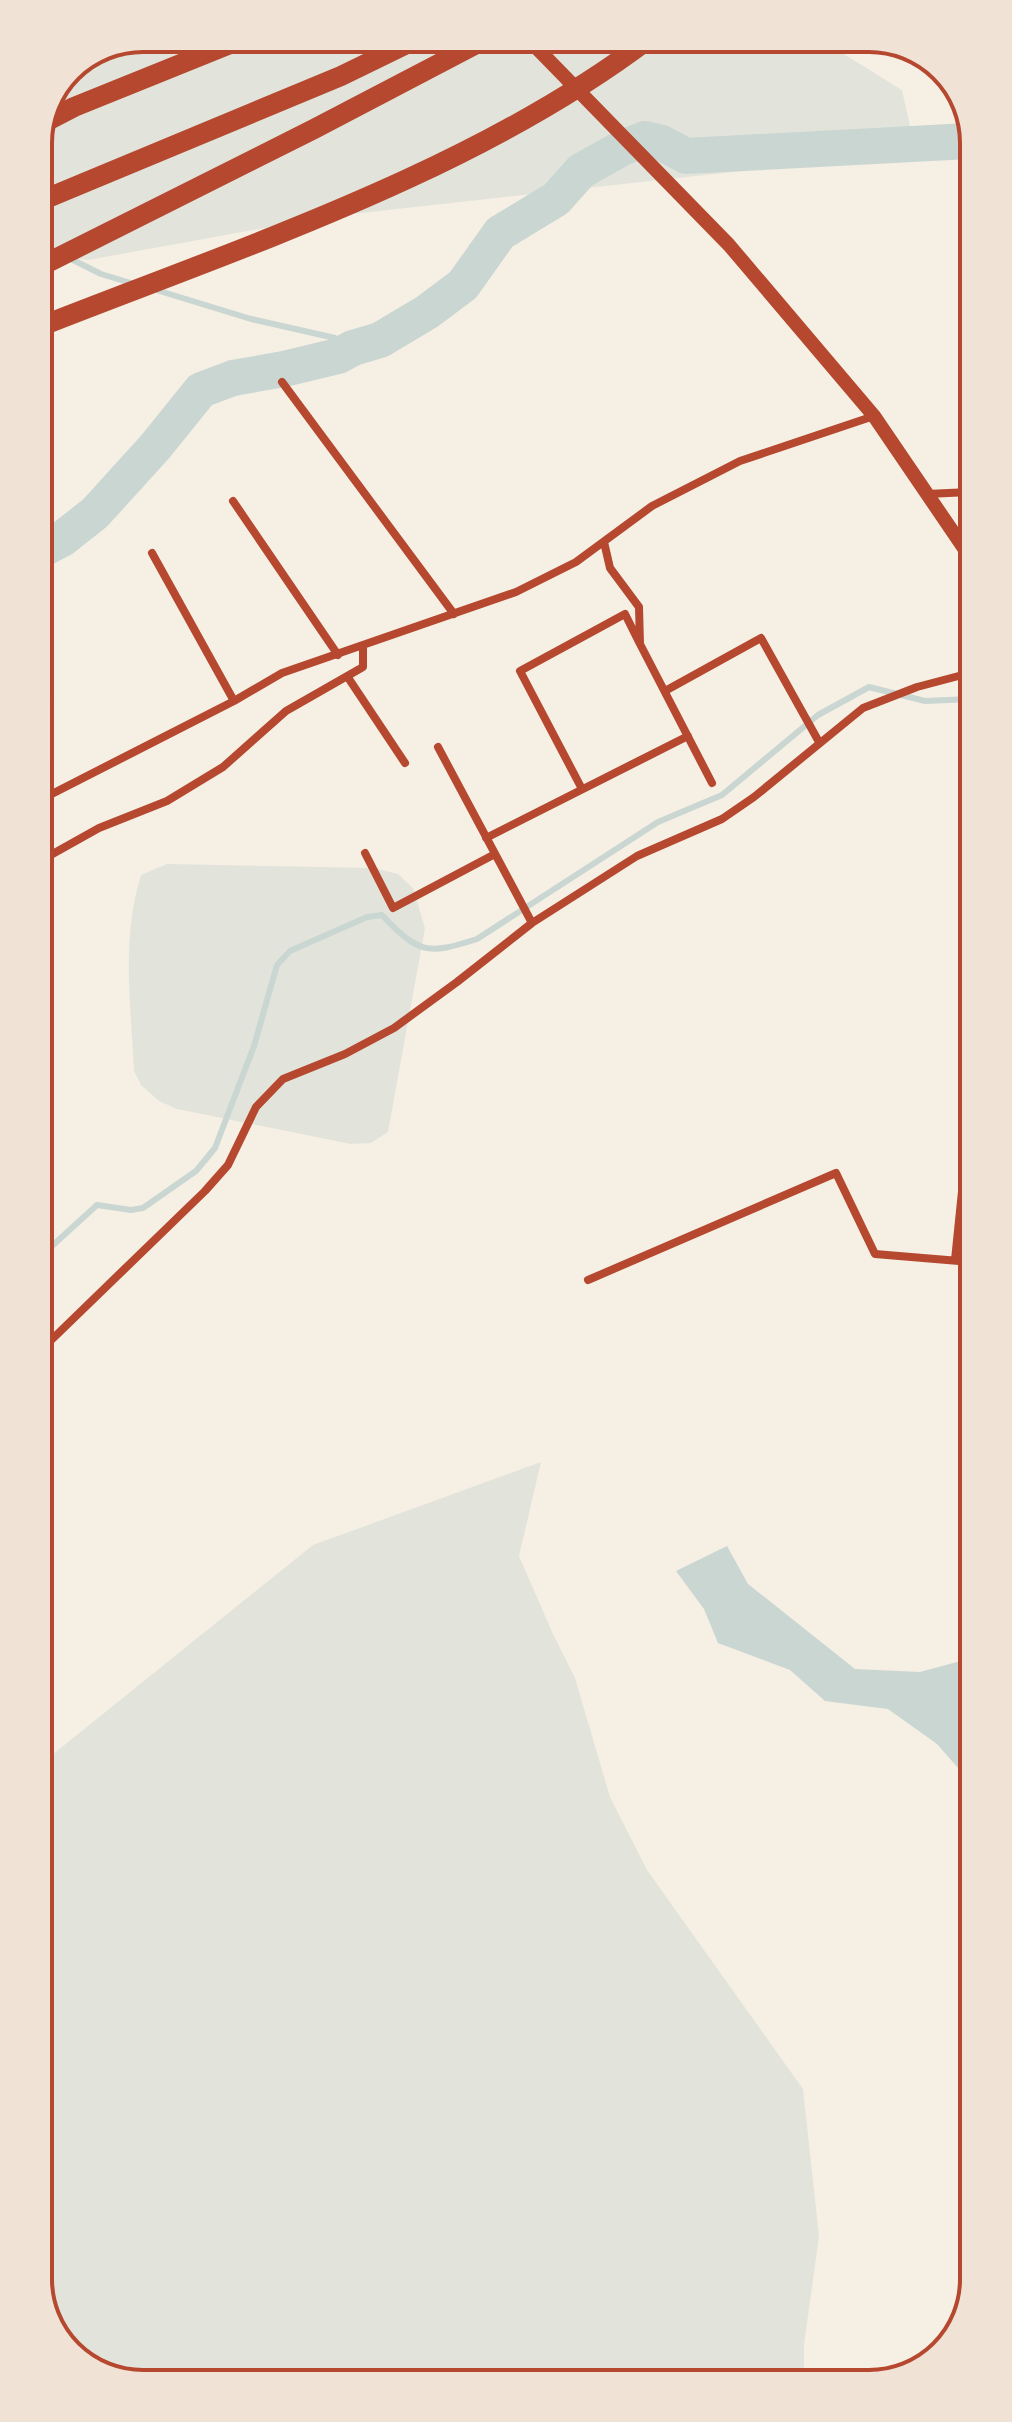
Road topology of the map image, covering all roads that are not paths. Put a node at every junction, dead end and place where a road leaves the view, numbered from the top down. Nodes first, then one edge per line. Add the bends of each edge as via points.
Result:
1 (210, 52) edge
2 (390, 52) edge
3 (462, 52) edge
4 (541, 52) edge
5 (631, 52) edge
6 (578, 90) junction
7 (56, 116) edge
8 (52, 196) edge
9 (52, 260) edge
10 (52, 322) edge
11 (282, 382) dead end
12 (874, 416) junction
13 (960, 492) edge
14 (927, 494) junction
15 (233, 501) dead end
16 (604, 542) junction
17 (960, 542) edge
18 (152, 553) dead end
19 (454, 614) junction
20 (640, 644) junction
21 (363, 646) junction
22 (338, 655) junction
23 (347, 676) junction
24 (960, 676) edge
25 (665, 691) junction
26 (234, 701) junction
27 (688, 736) junction
28 (819, 742) junction
29 (438, 747) dead end
30 (405, 763) dead end
31 (712, 783) dead end
32 (582, 789) junction
33 (52, 794) edge
34 (486, 838) junction
35 (365, 853) dead end
36 (52, 854) edge
37 (495, 854) junction
38 (532, 923) junction
39 (960, 1211) edge
40 (955, 1260) junction
41 (960, 1261) edge
42 (588, 1280) dead end
43 (52, 1339) edge

1 - 7 highway
2 - 8 highway
3 - 9 highway
4 - 6 street
5 - 6 highway
6 - 10 highway via 454,156 321,216
6 - 12 street via 729,245
11 - 19 street
12 - 14 street
12 - 16 street via 740,461 652,506
13 - 14 street
14 - 17 street
15 - 22 street
16 - 19 street via 516,592
16 - 20 street via 610,568 639,607
18 - 26 street
19 - 21 street
20 - 25 street
20 - 32 street via 625,614 520,671
21 - 22 street
21 - 23 street via 363,667
22 - 26 street via 282,673
23 - 30 street
23 - 36 street via 286,711 223,767 167,801 99,828
24 - 28 street via 863,708
25 - 27 street
25 - 28 street via 761,638
26 - 33 street
27 - 31 street
27 - 32 street
28 - 38 street via 722,819 637,856
29 - 34 street
32 - 34 street
34 - 37 street
35 - 37 street via 393,908
37 - 38 street
38 - 43 street via 394,1028 283,1079 256,1107 228,1165 205,1191
39 - 40 street
40 - 41 street
40 - 42 street via 875,1254 836,1173

